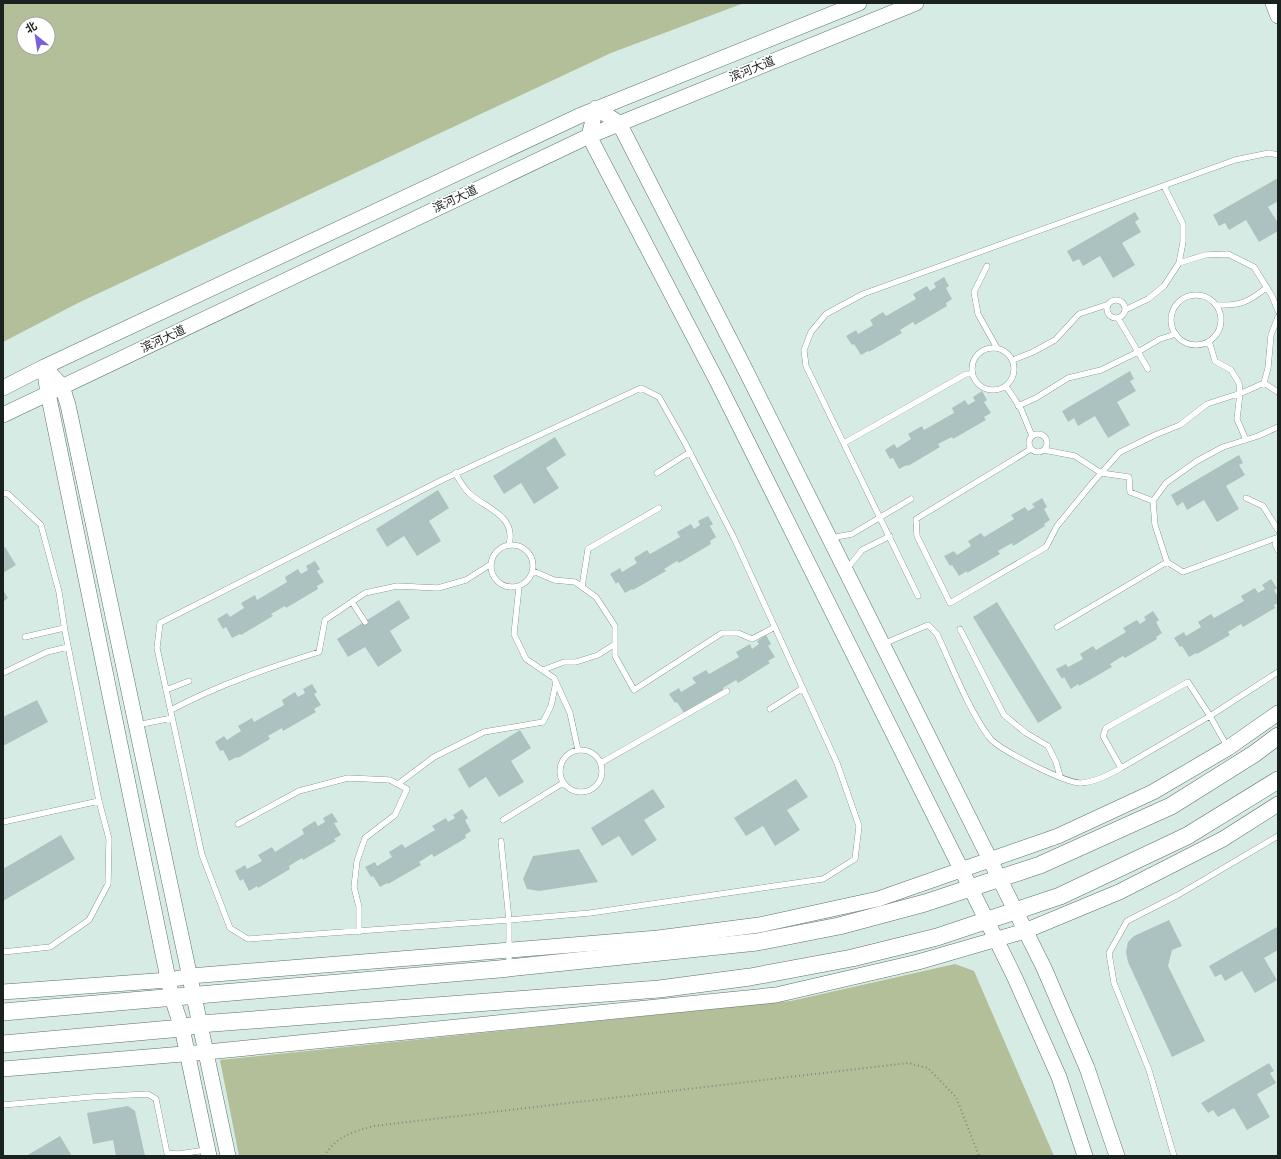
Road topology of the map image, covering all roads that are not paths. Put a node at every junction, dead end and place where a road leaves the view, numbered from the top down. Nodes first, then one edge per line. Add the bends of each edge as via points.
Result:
1 (859, 3) edge
2 (916, 3) edge
3 (1273, 3) edge
4 (1278, 16) edge
5 (596, 108) junction
6 (619, 122) junction
7 (589, 136) junction
8 (1278, 155) edge
9 (1164, 186) junction
10 (1179, 263) junction
11 (987, 266) dead end
12 (1267, 287) junction
13 (1109, 304) junction
14 (1217, 306) junction
15 (1125, 310) junction
16 (1278, 311) edge
17 (1278, 317) edge
18 (1118, 318) junction
19 (1176, 334) junction
20 (1209, 341) junction
21 (997, 348) junction
22 (1138, 352) junction
23 (1013, 360) junction
24 (44, 367) junction
25 (1148, 369) dead end
26 (972, 374) junction
27 (1264, 383) junction
28 (62, 386) junction
29 (1006, 386) junction
30 (3, 388) edge
31 (1278, 392) edge
32 (48, 393) junction
33 (1240, 393) junction
34 (1018, 406) junction
35 (3, 415) edge
36 (1278, 427) edge
37 (1032, 436) junction
38 (1246, 440) junction
39 (844, 443) junction
40 (1031, 449) junction
41 (1044, 450) junction
42 (690, 452) junction
43 (456, 473) junction
44 (657, 473) dead end
45 (1101, 473) junction
46 (3, 493) edge
47 (1246, 498) dead end
48 (911, 499) dead end
49 (1153, 502) junction
50 (659, 508) dead end
51 (881, 518) junction
52 (1278, 530) edge
53 (890, 536) junction
54 (829, 538) junction
55 (1277, 538) edge
56 (509, 545) junction
57 (1278, 550) edge
58 (1167, 562) junction
59 (491, 564) junction
60 (533, 571) junction
61 (846, 572) junction
62 (519, 587) junction
63 (582, 587) junction
64 (918, 596) dead end
65 (352, 602) junction
66 (365, 622) dead end
67 (774, 627) junction
68 (1057, 627) dead end
69 (64, 628) junction
70 (960, 629) dead end
71 (25, 637) dead end
72 (615, 644) junction
73 (882, 645) junction
74 (68, 647) junction
75 (543, 670) junction
76 (1278, 672) edge
77 (3, 673) edge
78 (188, 681) dead end
79 (556, 682) junction
80 (802, 688) junction
81 (166, 690) junction
82 (727, 691) dead end
83 (770, 709) dead end
84 (171, 710) junction
85 (1278, 713) edge
86 (1210, 716) junction
87 (172, 718) junction
88 (137, 725) junction
89 (1278, 736) edge
90 (1228, 748) junction
91 (578, 750) junction
92 (601, 763) junction
93 (1121, 768) junction
94 (1060, 776) junction
95 (1278, 780) edge
96 (563, 783) junction
97 (398, 784) junction
98 (99, 802) junction
99 (1278, 804) edge
100 (503, 820) dead end
101 (3, 822) edge
102 (238, 824) dead end
103 (1278, 836) edge
104 (501, 841) dead end
105 (990, 861) junction
106 (963, 870) junction
107 (999, 879) junction
108 (972, 888) junction
109 (1016, 912) junction
110 (509, 920) junction
111 (988, 921) junction
112 (1025, 930) junction
113 (359, 932) junction
114 (996, 939) junction
115 (509, 951) junction
116 (3, 952) edge
117 (509, 968) junction
118 (190, 976) junction
119 (169, 980) junction
120 (3, 992) edge
121 (193, 994) junction
122 (172, 998) junction
123 (3, 1012) edge
124 (200, 1024) junction
125 (182, 1028) junction
126 (3, 1044) edge
127 (187, 1052) junction
128 (206, 1052) junction
129 (3, 1069) edge
130 (3, 1105) edge
131 (208, 1153) edge
132 (228, 1156) edge
133 (1085, 1156) edge
134 (1117, 1156) edge
135 (1174, 1156) edge

1 - 5 street, 滨河大道
2 - 6 street, 滨河大道
3 - 4 street
5 - 6 street
5 - 7 street
5 - 24 street, 滨河大道
6 - 7 street, 滨河大道
6 - 54 street
7 - 28 street, 滨河大道
7 - 106 street via 718,383
8 - 9 lane via 1269,153 1235,160
9 - 10 lane via 1182,224 1183,242
9 - 39 lane via 863,294 826,314 811,332 804,350 806,366
10 - 12 lane via 1205,255 1228,254 1254,267
10 - 15 lane via 1164,286 1148,299
11 - 21 lane via 974,292 978,314
12 - 14 lane via 1251,300 1233,306
12 - 16 lane
13 - 15 lane via 1120,301
13 - 18 lane via 1107,310 1110,315
13 - 23 lane via 1079,314 1055,340
14 - 19 lane via 1211,300 1196,294 1181,300 1172,314 1171,323
14 - 20 lane via 1220,313 1220,328 1216,336
15 - 18 lane via 1123,316
17 - 27 lane via 1271,336
18 - 22 lane
19 - 20 lane via 1186,342 1194,344
19 - 22 lane via 1160,339
20 - 33 lane via 1215,361 1231,370 1239,383
21 - 23 lane via 1009,354
21 - 26 lane via 983,350 978,354 973,360
22 - 25 lane
22 - 34 lane via 1101,370 1068,378
23 - 29 lane via 1014,374
24 - 28 street
24 - 30 street, 滨河大道
24 - 32 street
26 - 29 lane via 979,386 986,389 1000,389
26 - 39 lane via 966,374 925,396
27 - 31 lane
27 - 33 lane
28 - 32 street, 滨河大道
28 - 88 street
29 - 34 lane
32 - 35 street, 滨河大道
32 - 119 street
33 - 38 lane via 1237,419
33 - 45 lane via 1207,404 1180,425 1120,452
34 - 37 lane
36 - 38 lane
37 - 40 lane via 1029,441
37 - 41 lane via 1038,434 1046,438
38 - 49 lane via 1223,447 1197,462 1166,483
39 - 51 lane
40 - 41 lane via 1036,452
40 - 45 lane via 916,519 917,536 950,603 1046,547 1057,526
41 - 45 lane via 1075,456
42 - 43 lane via 659,397 641,388
42 - 44 lane
42 - 67 lane via 734,538
43 - 56 lane via 468,492 491,507 507,523 511,537
43 - 81 lane via 160,623 157,648
45 - 49 lane via 1129,477 1130,492
46 - 69 lane via 8,494 41,525 59,592
47 - 52 lane via 1263,506
48 - 51 lane
49 - 58 lane via 1155,525
50 - 63 lane via 588,549
51 - 53 lane
51 - 54 lane via 852,534
53 - 61 lane via 862,550
53 - 64 lane
54 - 61 street
55 - 57 lane via 1275,544
55 - 58 lane via 1183,572
56 - 59 lane via 497,551
56 - 60 lane via 516,545 528,552 534,565
58 - 68 lane
59 - 62 lane via 491,571 498,583 505,587
59 - 65 lane via 466,580 438,588 397,586 365,593
60 - 62 lane via 530,578
60 - 63 lane via 554,580 575,582
61 - 73 street
62 - 75 lane via 514,634 526,659
63 - 72 lane via 596,597 615,626
65 - 66 lane
65 - 84 lane via 325,620 319,652 252,674 201,694
67 - 72 lane via 752,639 738,633 722,633 634,690 615,656
67 - 80 lane
69 - 71 lane
69 - 74 lane
70 - 94 lane via 1004,715 1026,733 1048,746
72 - 75 lane via 598,655 576,662 564,662
73 - 94 lane via 928,625 937,634 975,714 990,739 1022,760
73 - 105 street
74 - 77 lane via 47,652
74 - 98 lane
75 - 79 lane
76 - 86 lane
78 - 81 lane
79 - 91 lane via 570,714
79 - 97 lane via 551,706 543,722 484,732 434,757
80 - 83 lane
80 - 110 lane via 837,763 859,826 855,859 823,879 590,913
81 - 84 lane
82 - 92 lane
84 - 87 lane
85 - 90 street
86 - 90 lane
86 - 93 lane
86 - 93 lane via 1188,682 1106,728 1103,736
87 - 88 lane
87 - 113 lane via 202,855 230,928 248,939
88 - 118 street
89 - 107 main road via 1171,806 1040,865
90 - 105 street via 1153,792 1058,836
91 - 92 lane via 592,752
91 - 96 lane via 566,756 562,762 560,769
92 - 96 lane via 603,770 599,783 588,792 574,792
93 - 94 lane via 1080,784
95 - 109 main road via 1187,836 1060,896
96 - 100 lane
97 - 102 lane via 390,780 348,778 300,791
97 - 113 lane via 407,790 395,815 365,838 357,862 354,886 359,907
98 - 101 lane
98 - 116 lane via 109,838 108,884 89,920 50,947
99 - 112 street via 1223,839 1119,892
103 - 135 lane via 1178,895 1127,921 1109,953 1114,983 1148,1070
104 - 110 lane
105 - 106 street
105 - 107 street
106 - 108 street
106 - 115 street via 878,899 759,925 658,938
107 - 108 main road
107 - 109 street
108 - 111 street
108 - 117 main road via 839,926 757,942
109 - 111 main road
109 - 112 street
110 - 113 lane
110 - 115 lane
111 - 114 street
111 - 124 main road via 937,937 852,958 750,977 659,989
112 - 114 street
112 - 134 street via 1087,1068
114 - 128 street via 918,962 776,995
114 - 133 street via 1059,1077
115 - 117 lane
115 - 118 street
117 - 121 main road
118 - 119 street
118 - 121 street
119 - 120 street
119 - 122 street
121 - 122 main road
121 - 124 street
122 - 123 main road
122 - 125 street
124 - 125 main road
124 - 128 street
125 - 126 main road
125 - 127 street
127 - 128 street
127 - 129 street
127 - 131 street
128 - 132 street
130 - 131 lane via 148,1094 156,1099 167,1153

